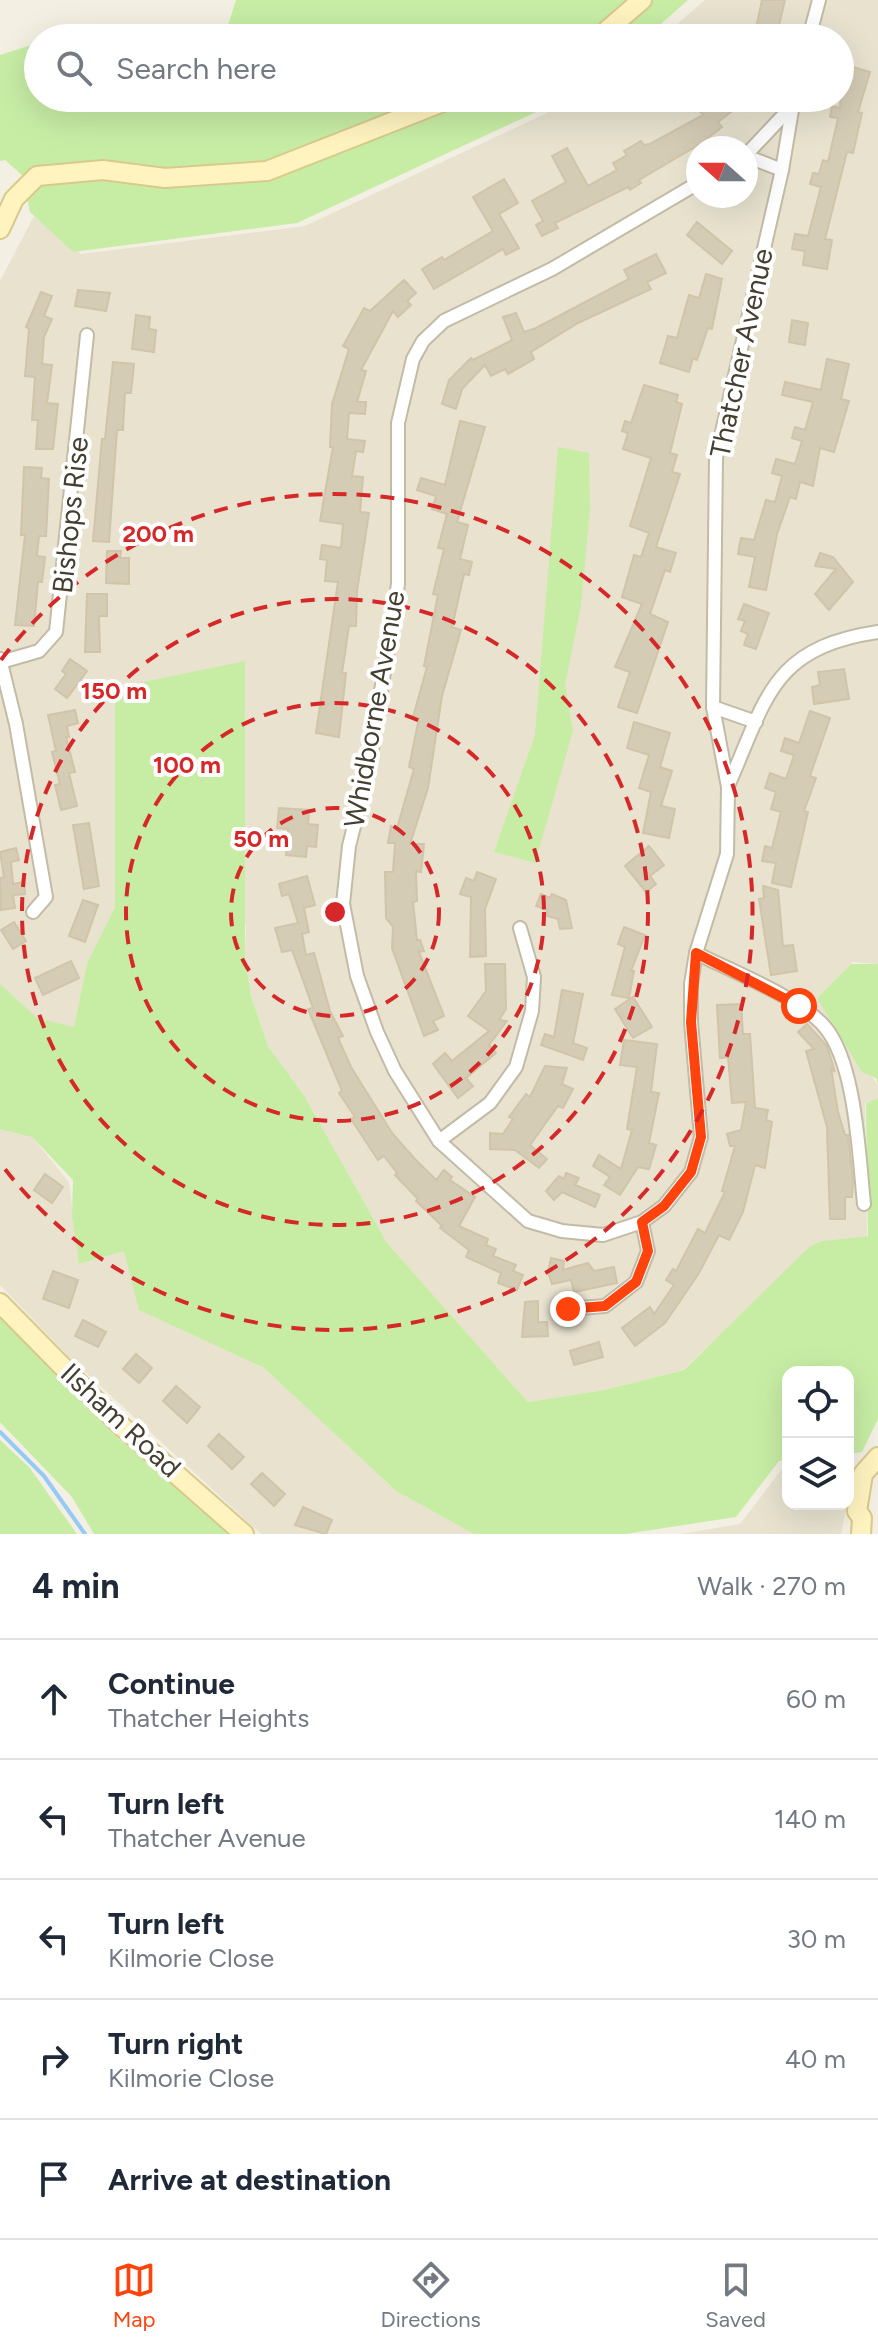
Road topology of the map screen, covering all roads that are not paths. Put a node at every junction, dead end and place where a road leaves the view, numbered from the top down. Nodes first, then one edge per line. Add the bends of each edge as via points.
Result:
1 (642, 0) edge
2 (819, 0) edge
3 (614, 24) edge
4 (813, 24) edge
5 (417, 112) edge
6 (784, 112) edge
7 (791, 112) edge
8 (758, 141) edge
9 (758, 160) edge
10 (782, 170) junction
11 (686, 190) edge
12 (0, 229) edge
13 (87, 335) dead end
14 (878, 632) edge
15 (1, 660) edge
16 (713, 707) junction
17 (756, 722) junction
18 (728, 787) junction
19 (33, 912) dead end
20 (520, 928) dead end
21 (696, 953) junction
22 (439, 1141) junction
23 (864, 1204) dead end
24 (642, 1222) junction
25 (0, 1303) edge
26 (568, 1309) dead end
27 (874, 1464) edge
28 (861, 1526) edge
29 (244, 1534) edge

1 - 3 street
2 - 4 street
5 - 12 street via 267,171 165,178 103,170 37,176 14,199
6 - 8 street
7 - 10 street, Thatcher Avenue
9 - 10 street
10 - 16 street, Thatcher Avenue via 716,458
11 - 22 street, Whidborne Avenue via 552,269 444,321 423,341 406,378 398,423 398,584 343,904 357,976 377,1032
13 - 15 street, Bishops Rise via 56,632 39,651
14 - 17 street, Thatcher Avenue via 811,650 784,670
15 - 19 street via 53,899
16 - 17 street
16 - 18 street, Thatcher Avenue
17 - 18 street, Thatcher Avenue
18 - 21 street, Thatcher Avenue via 727,854
20 - 22 street via 534,977 532,1011 516,1067 490,1103
21 - 23 street via 799,1006 824,1025 849,1091
21 - 24 street, Thatcher Avenue via 691,1022 701,1137 691,1172 664,1206
22 - 24 street, Whidborne Avenue via 528,1221 603,1235
24 - 26 street via 648,1251 636,1282 605,1306
25 - 29 street, Ilsham Road via 119,1424
27 - 28 street via 863,1474 857,1511

